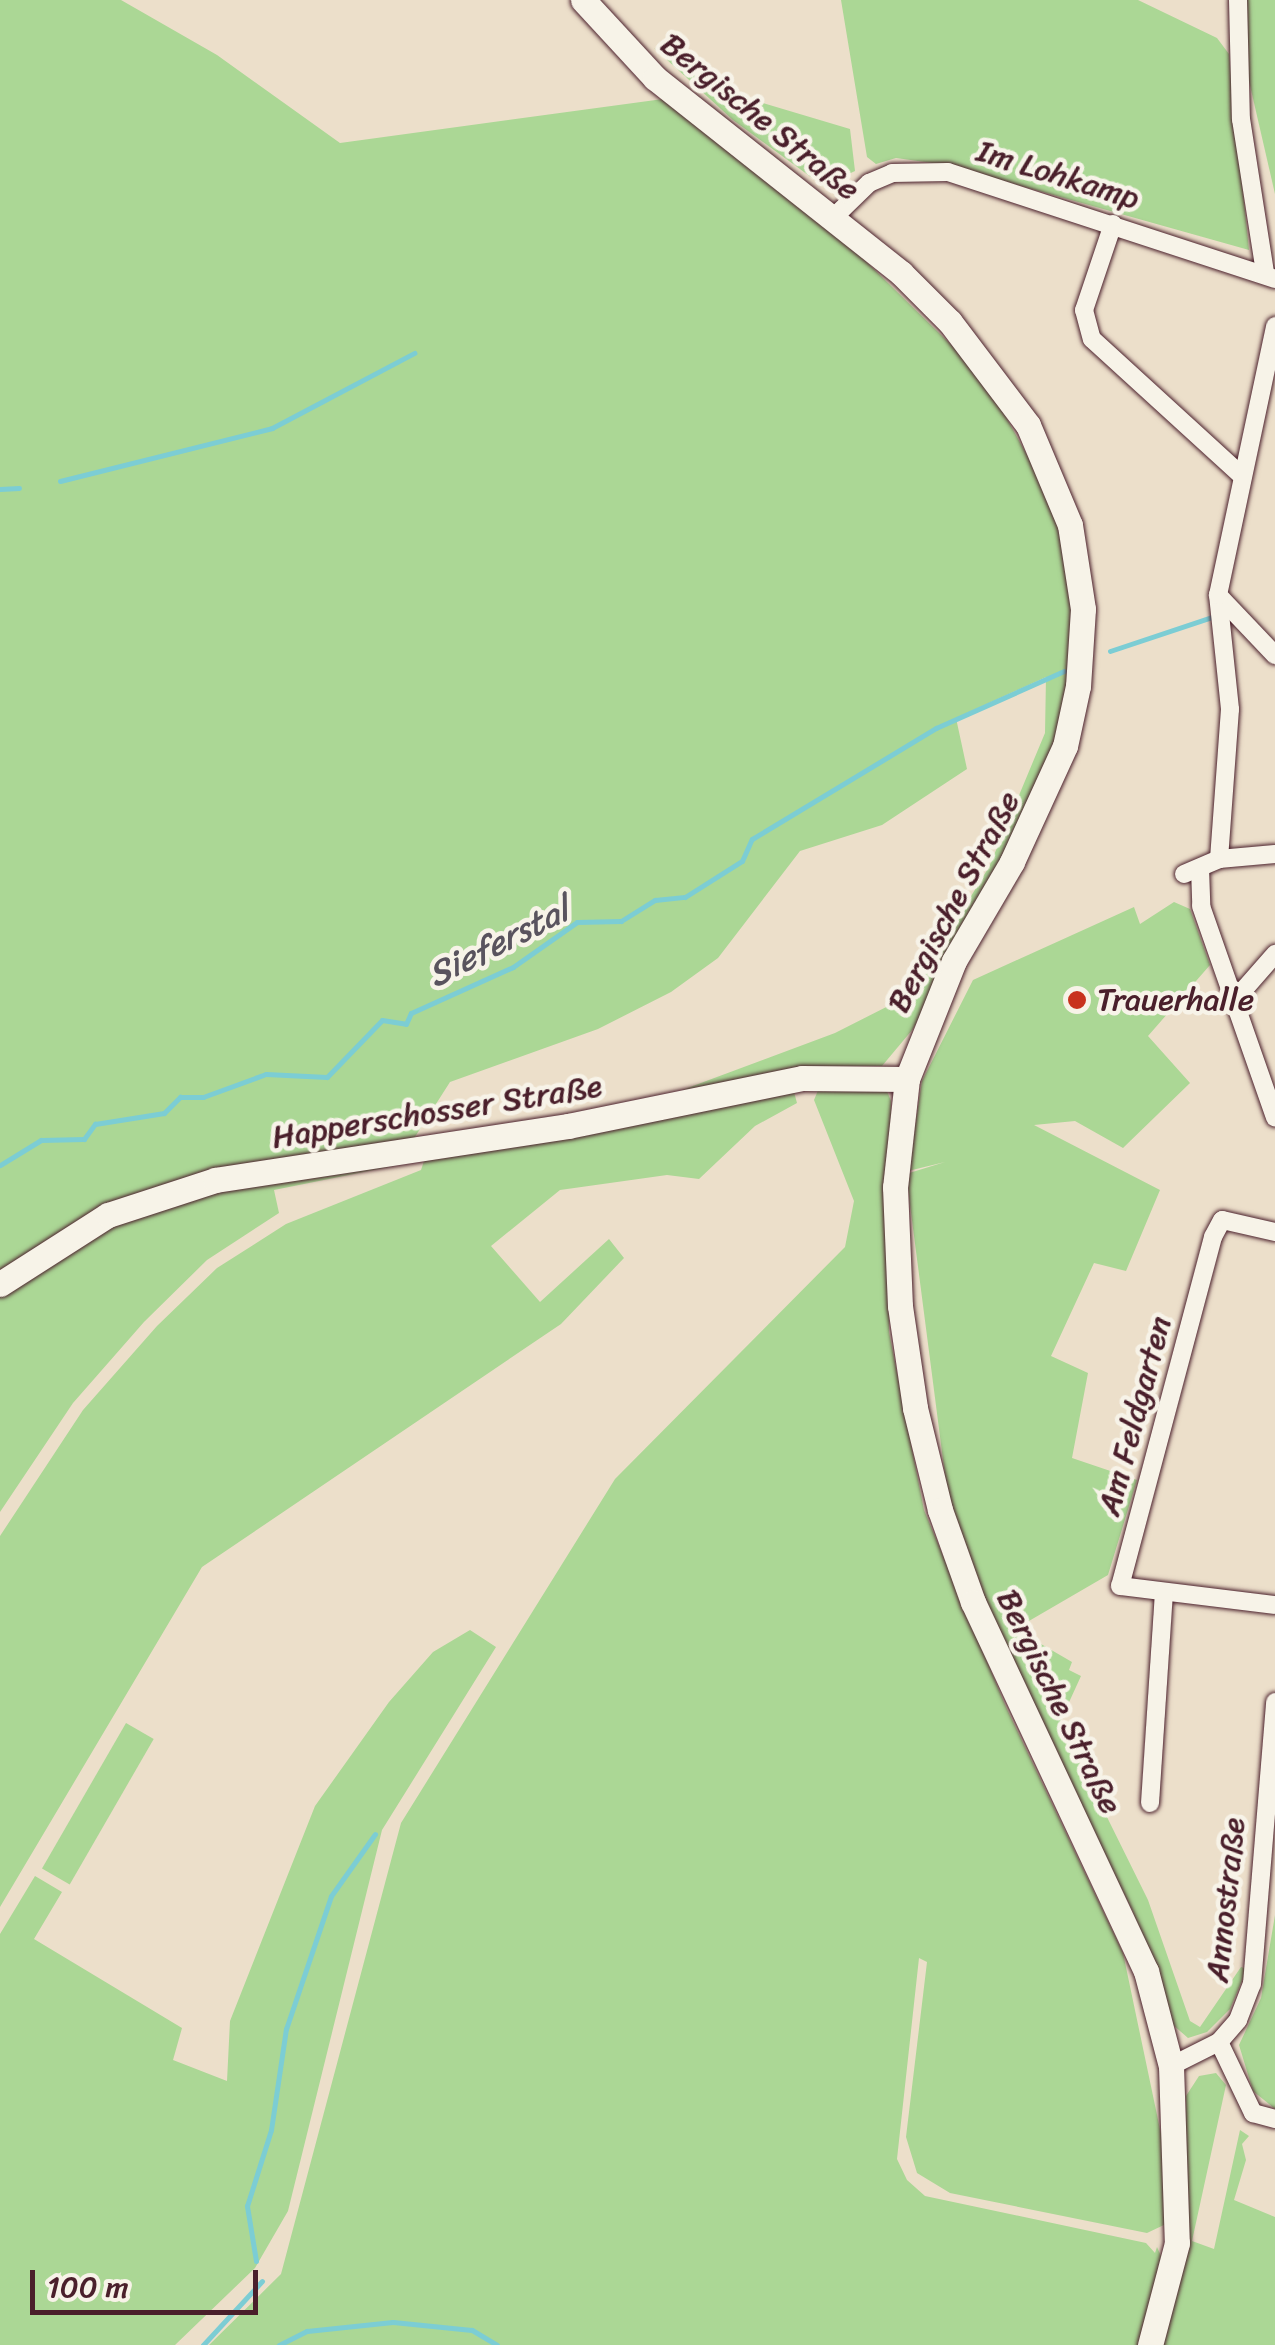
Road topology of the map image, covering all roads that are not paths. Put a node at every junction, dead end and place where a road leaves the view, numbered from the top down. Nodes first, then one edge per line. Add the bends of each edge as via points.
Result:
1 (582, 0) edge
2 (1238, 0) edge
3 (832, 218) junction
4 (1113, 224) junction
5 (1270, 275) edge
6 (1275, 326) edge
7 (1240, 474) junction
8 (1218, 595) junction
9 (1275, 655) edge
10 (1275, 854) edge
11 (1219, 859) junction
12 (1275, 954) edge
13 (1233, 1002) junction
14 (907, 1079) junction
15 (1275, 1117) edge
16 (1275, 1232) edge
17 (0, 1284) edge
18 (1164, 1592) junction
19 (1275, 1606) edge
20 (1275, 1702) edge
21 (1150, 1803) dead end
22 (1220, 2042) junction
23 (1170, 2066) junction
24 (1275, 2119) edge
25 (1150, 2345) edge

1 - 3 main road, Bergische Straße via 684,104
2 - 5 street via 1241,118
3 - 4 street, Im Lohkamp via 870,183 914,169 948,172
3 - 14 main road, Bergische Straße via 950,322 1028,425 1070,525 1083,609 1078,686 1048,794 954,961
4 - 5 street, Im Lohkamp
4 - 7 street via 1084,310 1092,339
6 - 7 street
7 - 8 street
8 - 9 street
8 - 11 street via 1230,709
10 - 11 street
11 - 13 street via 1192,871
12 - 13 street
13 - 15 street
14 - 17 main road, Happerschosser Straße via 802,1078 568,1126 215,1180 108,1214
14 - 23 main road, Bergische Straße via 895,1187 900,1306 914,1408 940,1510 973,1602 1146,1970
16 - 18 street, Am Feldgarten via 1222,1220 1120,1586
18 - 19 street, Am Feldgarten
18 - 21 street
20 - 22 street, Annostraße via 1252,1984 1238,2020
22 - 23 street
22 - 24 street via 1253,2113
23 - 25 main road, Bergische Straße via 1177,2243

